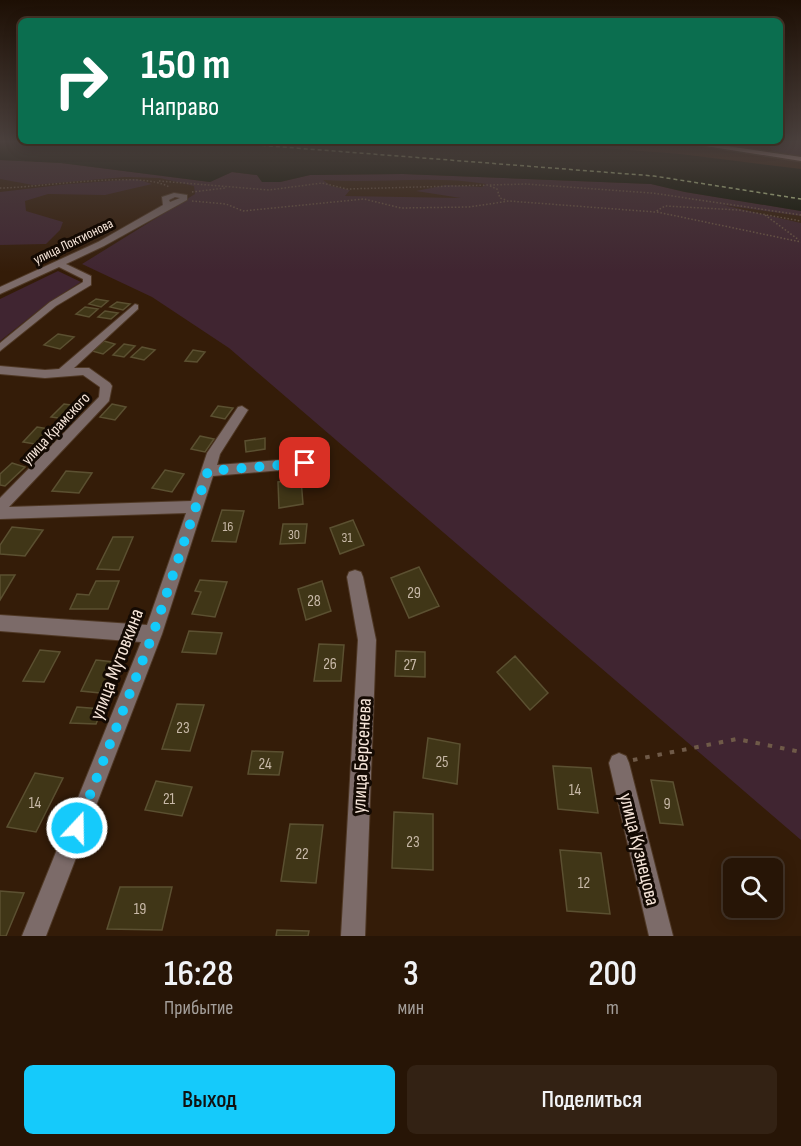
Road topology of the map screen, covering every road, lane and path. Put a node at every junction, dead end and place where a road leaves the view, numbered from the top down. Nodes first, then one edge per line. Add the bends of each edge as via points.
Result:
1 (50, 185) edge
2 (165, 185) edge
3 (205, 185) edge
4 (309, 185) edge
5 (329, 185) edge
6 (464, 185) junction
7 (484, 185) edge
8 (536, 185) edge
9 (234, 187) junction
10 (0, 188) edge
11 (180, 197) junction
12 (509, 201) junction
13 (655, 212) junction
14 (764, 214) junction
15 (801, 215) edge
16 (801, 221) edge
17 (801, 242) edge
18 (60, 264) junction
19 (0, 291) edge
20 (135, 307) dead end
21 (0, 348) edge
22 (0, 370) edge
23 (63, 372) junction
24 (242, 410) dead end
25 (305, 463) dead end
26 (208, 471) junction
27 (0, 507) edge
28 (196, 507) junction
29 (0, 513) edge
30 (355, 578) dead end
31 (0, 623) edge
32 (153, 634) junction
33 (801, 752) edge
34 (619, 763) joint
35 (34, 936) edge
36 (353, 936) edge
37 (661, 936) edge

1 - 10 path
2 - 11 path
3 - 9 path
4 - 9 path via 269,190
5 - 6 path via 347,189
6 - 7 path
6 - 12 path via 489,185 498,189 500,198
8 - 15 path via 652,193
9 - 11 path via 202,189
11 - 12 path via 214,201 243,211 364,199 401,208 470,207
11 - 18 street, улица Локтионова
12 - 13 path
13 - 14 path via 665,206
13 - 17 path
14 - 16 path
14 - 17 path
18 - 19 street, улица Локтионова
18 - 21 street via 88,278 88,282 53,304
20 - 23 street
22 - 23 street
23 - 27 street, улица Крамского via 85,370 106,386 105,398
24 - 26 street, улица Мутовкина via 214,453
25 - 26 street
26 - 28 street, улица Мутовкина
28 - 29 street
28 - 32 street, улица Мутовкина
30 - 36 street, улица Берсенева via 367,640
31 - 32 street
32 - 35 street, улица Мутовкина
33 - 34 path via 737,739
34 - 37 street, улица Кузнецова

